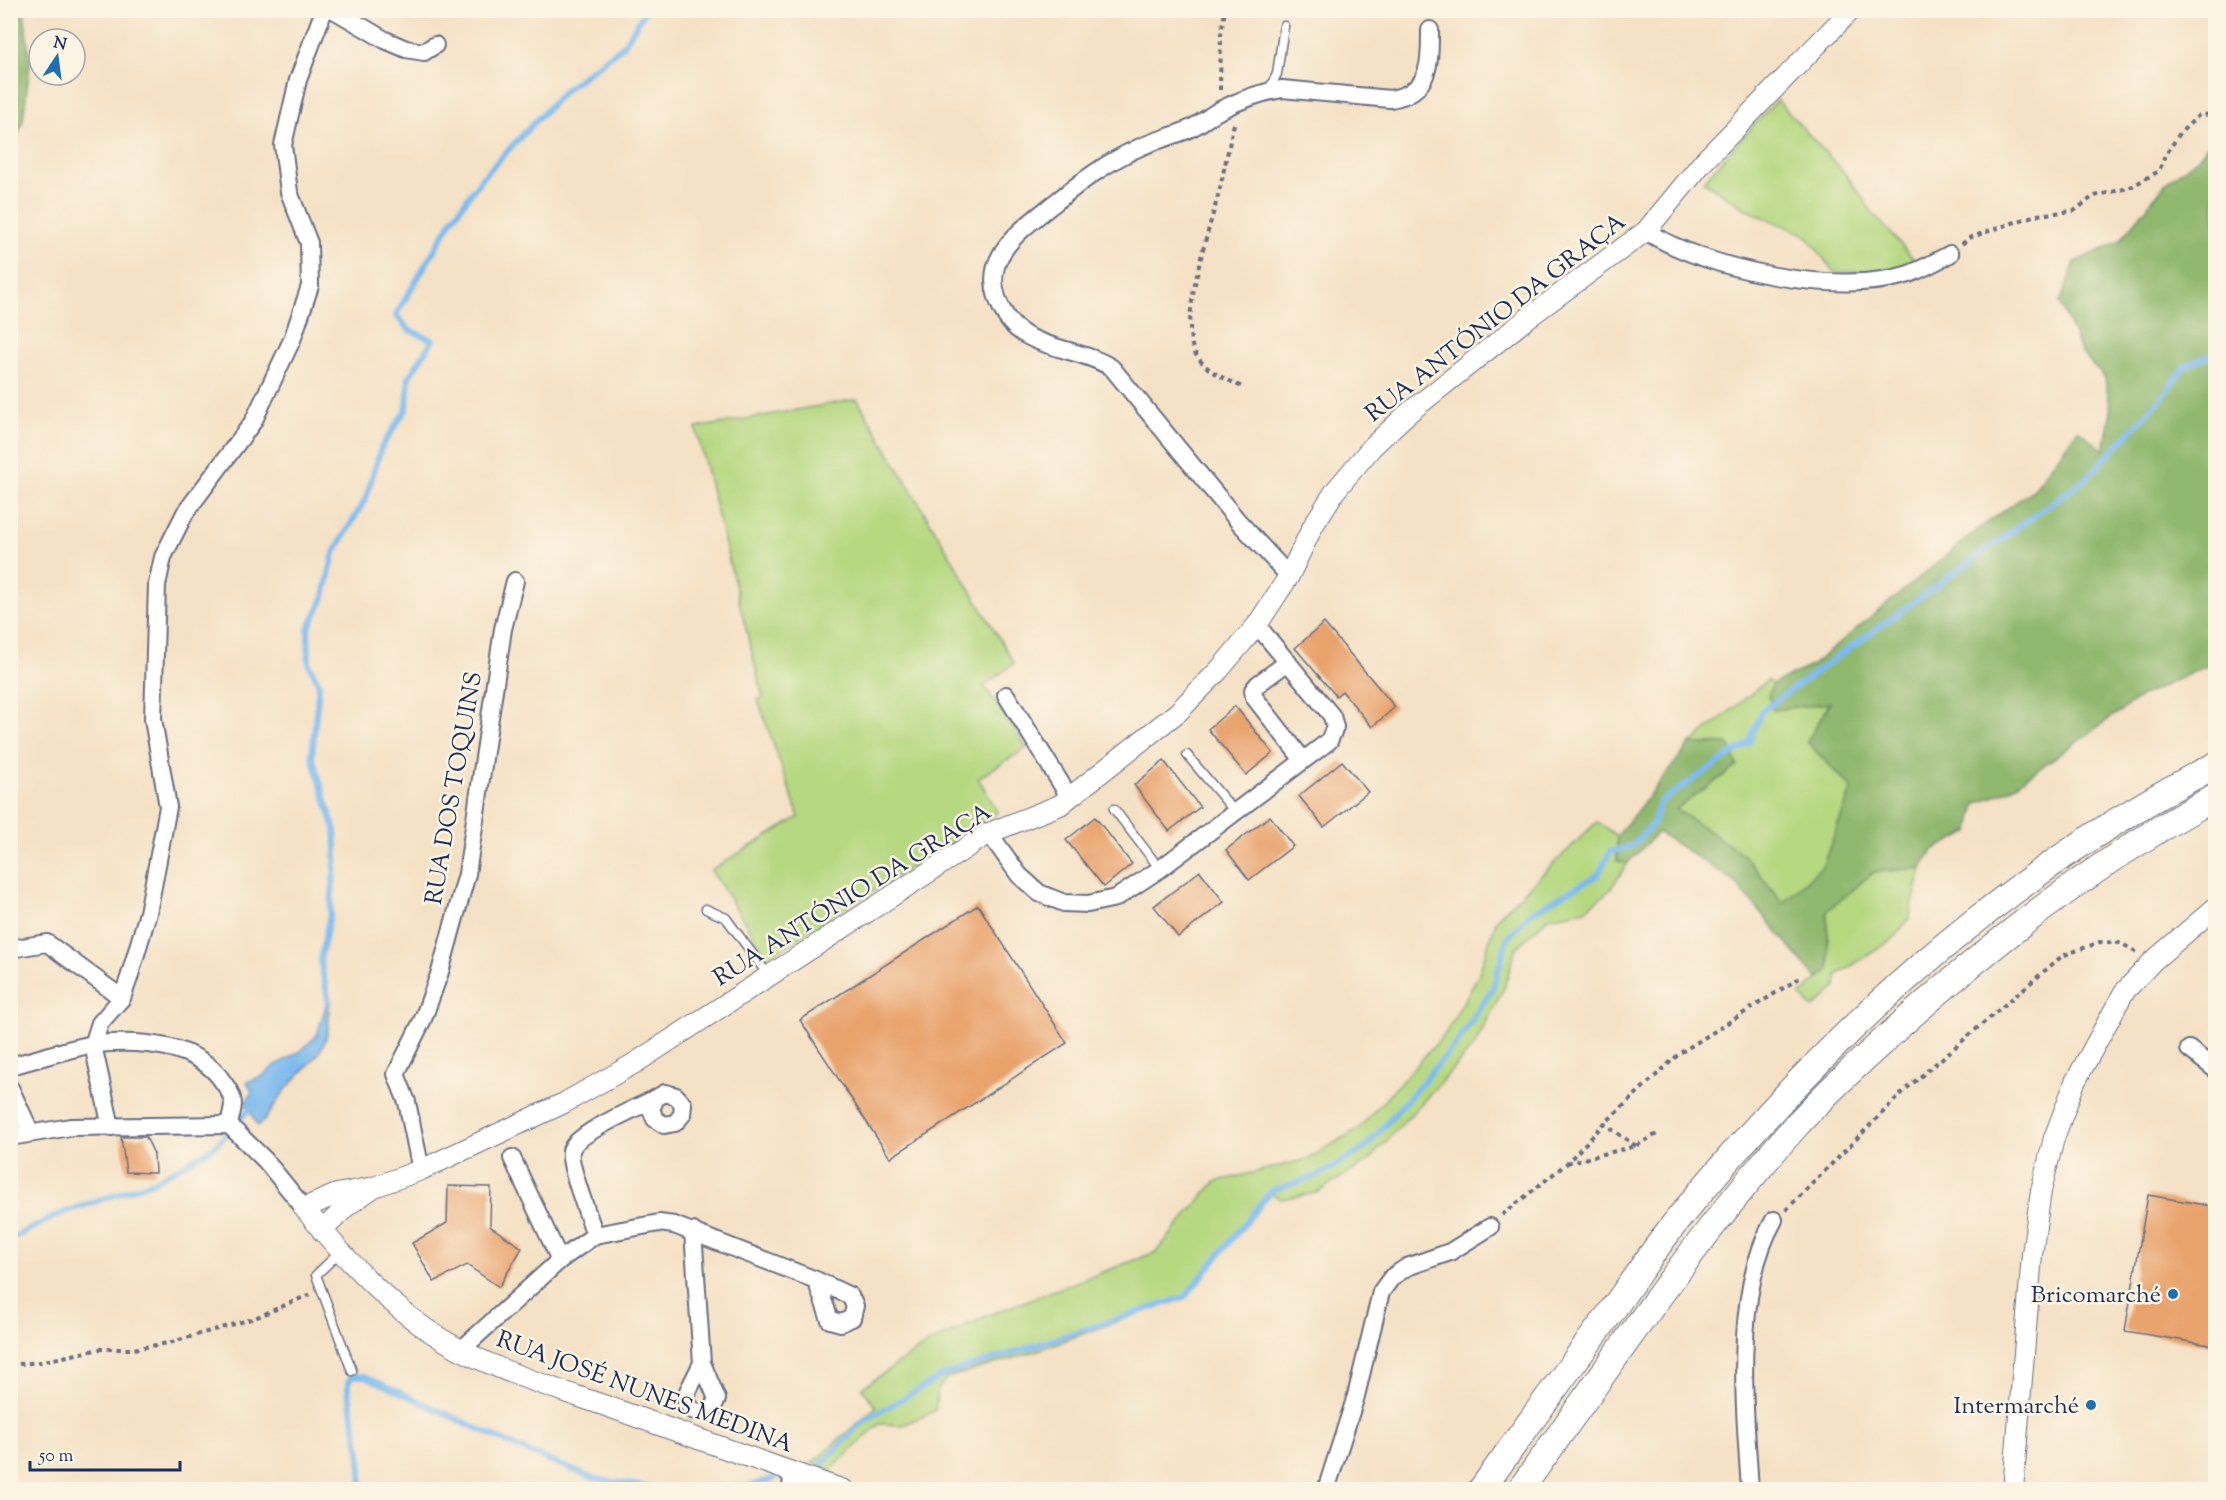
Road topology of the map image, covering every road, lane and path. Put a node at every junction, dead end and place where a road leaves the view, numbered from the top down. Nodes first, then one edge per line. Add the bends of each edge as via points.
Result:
1 (324, 10) edge
2 (334, 10) edge
3 (1225, 10) edge
4 (1851, 10) edge
5 (1284, 26) dead end
6 (1430, 30) dead end
7 (435, 45) dead end
8 (1268, 91) junction
9 (1238, 102) junction
10 (1222, 109) junction
11 (2216, 114) edge
12 (1646, 231) junction
13 (1950, 254) joint
14 (1242, 387) dead end
15 (1289, 576) junction
16 (515, 581) dead end
17 (1257, 625) junction
18 (1288, 662) junction
19 (1006, 695) dead end
20 (1186, 755) dead end
21 (1303, 760) junction
22 (2216, 765) edge
23 (2216, 797) edge
24 (1070, 798) junction
25 (1114, 809) dead end
26 (1235, 812) junction
27 (988, 833) junction
28 (1160, 869) junction
29 (2216, 907) edge
30 (705, 909) dead end
31 (10, 949) edge
32 (2153, 961) junction
33 (769, 976) junction
34 (1801, 977) dead end
35 (122, 998) junction
36 (93, 1045) junction
37 (2189, 1049) dead end
38 (10, 1066) edge
39 (2216, 1070) edge
40 (10, 1088) edge
41 (656, 1098) dead end
42 (1604, 1124) junction
43 (229, 1125) junction
44 (111, 1127) junction
45 (31, 1132) junction
46 (1657, 1134) dead end
47 (10, 1137) edge
48 (1636, 1146) junction
49 (512, 1158) dead end
50 (1566, 1164) junction
51 (420, 1170) junction
52 (374, 1187) junction
53 (304, 1208) junction
54 (1774, 1220) joint
55 (1490, 1227) joint
56 (322, 1231) junction
57 (693, 1231) junction
58 (595, 1235) junction
59 (340, 1252) junction
60 (560, 1260) junction
61 (816, 1280) dead end
62 (322, 1289) junction
63 (462, 1349) junction
64 (702, 1363) dead end
65 (10, 1365) edge
66 (352, 1371) dead end
67 (791, 1481) edge
68 (844, 1490) edge
69 (1326, 1490) edge
70 (1481, 1490) edge
71 (1520, 1490) edge
72 (1750, 1490) edge
73 (2013, 1490) edge

1 - 35 street via 298,80 283,145 289,192 309,243 310,286 292,340 253,422 185,513 163,557 157,585 153,718 168,807 148,913
2 - 7 street via 406,49 424,52
3 - 10 path via 1221,34
4 - 12 street, RUA ANTÓNIO DA GRAÇA via 1703,162
5 - 8 lane via 1277,74
6 - 8 street via 1425,75 1418,89 1406,96 1390,99
8 - 9 street
9 - 10 street
9 - 14 path via 1209,222 1190,330 1194,352 1207,369
10 - 15 street via 1189,129 1101,167 1012,236 998,259 994,279 997,300 1009,321 1027,336 1098,358 1112,368 1238,521
11 - 13 path via 2199,115 2164,156 2159,171 2129,188 2094,196 2074,211 2036,215 1969,238
12 - 13 street via 1697,256 1800,282 1883,279 1909,274
12 - 15 street, RUA ANTÓNIO DA GRAÇA via 1529,317 1372,447 1335,491
15 - 17 street, RUA ANTÓNIO DA GRAÇA
16 - 51 street, RUA DOS TOQUINS via 503,629 467,874 440,972 423,1019 396,1074 407,1102
17 - 18 street
17 - 24 street, RUA ANTÓNIO DA GRAÇA via 1178,712
18 - 21 street via 1332,716 1335,727 1329,741
18 - 21 street via 1257,684 1254,697
19 - 24 street
20 - 26 lane
21 - 26 street
22 - 70 main road via 2086,840 2000,900 1912,972 1829,1050 1752,1132 1678,1220
23 - 71 main road via 2079,881 1965,968 1850,1071 1794,1128 1703,1238
24 - 27 street, RUA ANTÓNIO DA GRAÇA
25 - 28 lane
26 - 28 street
27 - 28 street via 1019,875 1039,893 1064,903 1088,904 1116,898
27 - 33 street, RUA ANTÓNIO DA GRAÇA
29 - 32 street
30 - 33 lane via 726,918
31 - 35 street via 47,944
32 - 54 path via 2121,943 2100,942 2062,956 1906,1089
32 - 73 street via 2124,992 2075,1082 2054,1138 2032,1254
33 - 51 street, RUA ANTÓNIO DA GRAÇA via 635,1063 564,1103
34 - 42 path via 1680,1053
35 - 36 street via 100,1023
36 - 38 street
36 - 43 street via 153,1045 200,1059 218,1074 232,1094
36 - 44 street
37 - 39 street
40 - 45 street
41 - 58 street via 579,1138 571,1150 571,1163
42 - 48 path
42 - 50 path
43 - 44 street
43 - 53 street via 265,1160
44 - 45 street
45 - 47 street
46 - 48 path
48 - 50 path
49 - 60 street
50 - 55 path
51 - 52 street, RUA ANTÓNIO DA GRAÇA
52 - 53 street, RUA ANTÓNIO DA GRAÇA via 337,1194
52 - 56 street, RUA ANTÓNIO DA GRAÇA
53 - 56 street, RUA JOSÉ NUNES MEDINA
54 - 72 street via 1764,1238 1746,1317
55 - 69 street via 1450,1252 1407,1267 1392,1277 1381,1292 1356,1396
56 - 59 street, RUA JOSÉ NUNES MEDINA
57 - 58 street via 659,1223
57 - 61 street
57 - 64 street
58 - 60 street
59 - 62 lane via 316,1275
59 - 63 street, RUA JOSÉ NUNES MEDINA via 426,1329
60 - 63 street
62 - 65 path via 255,1318 169,1343 100,1349
62 - 66 lane
63 - 67 street, RUA JOSÉ NUNES MEDINA via 494,1367
67 - 68 street, RUA JOSÉ NUNES MEDINA

